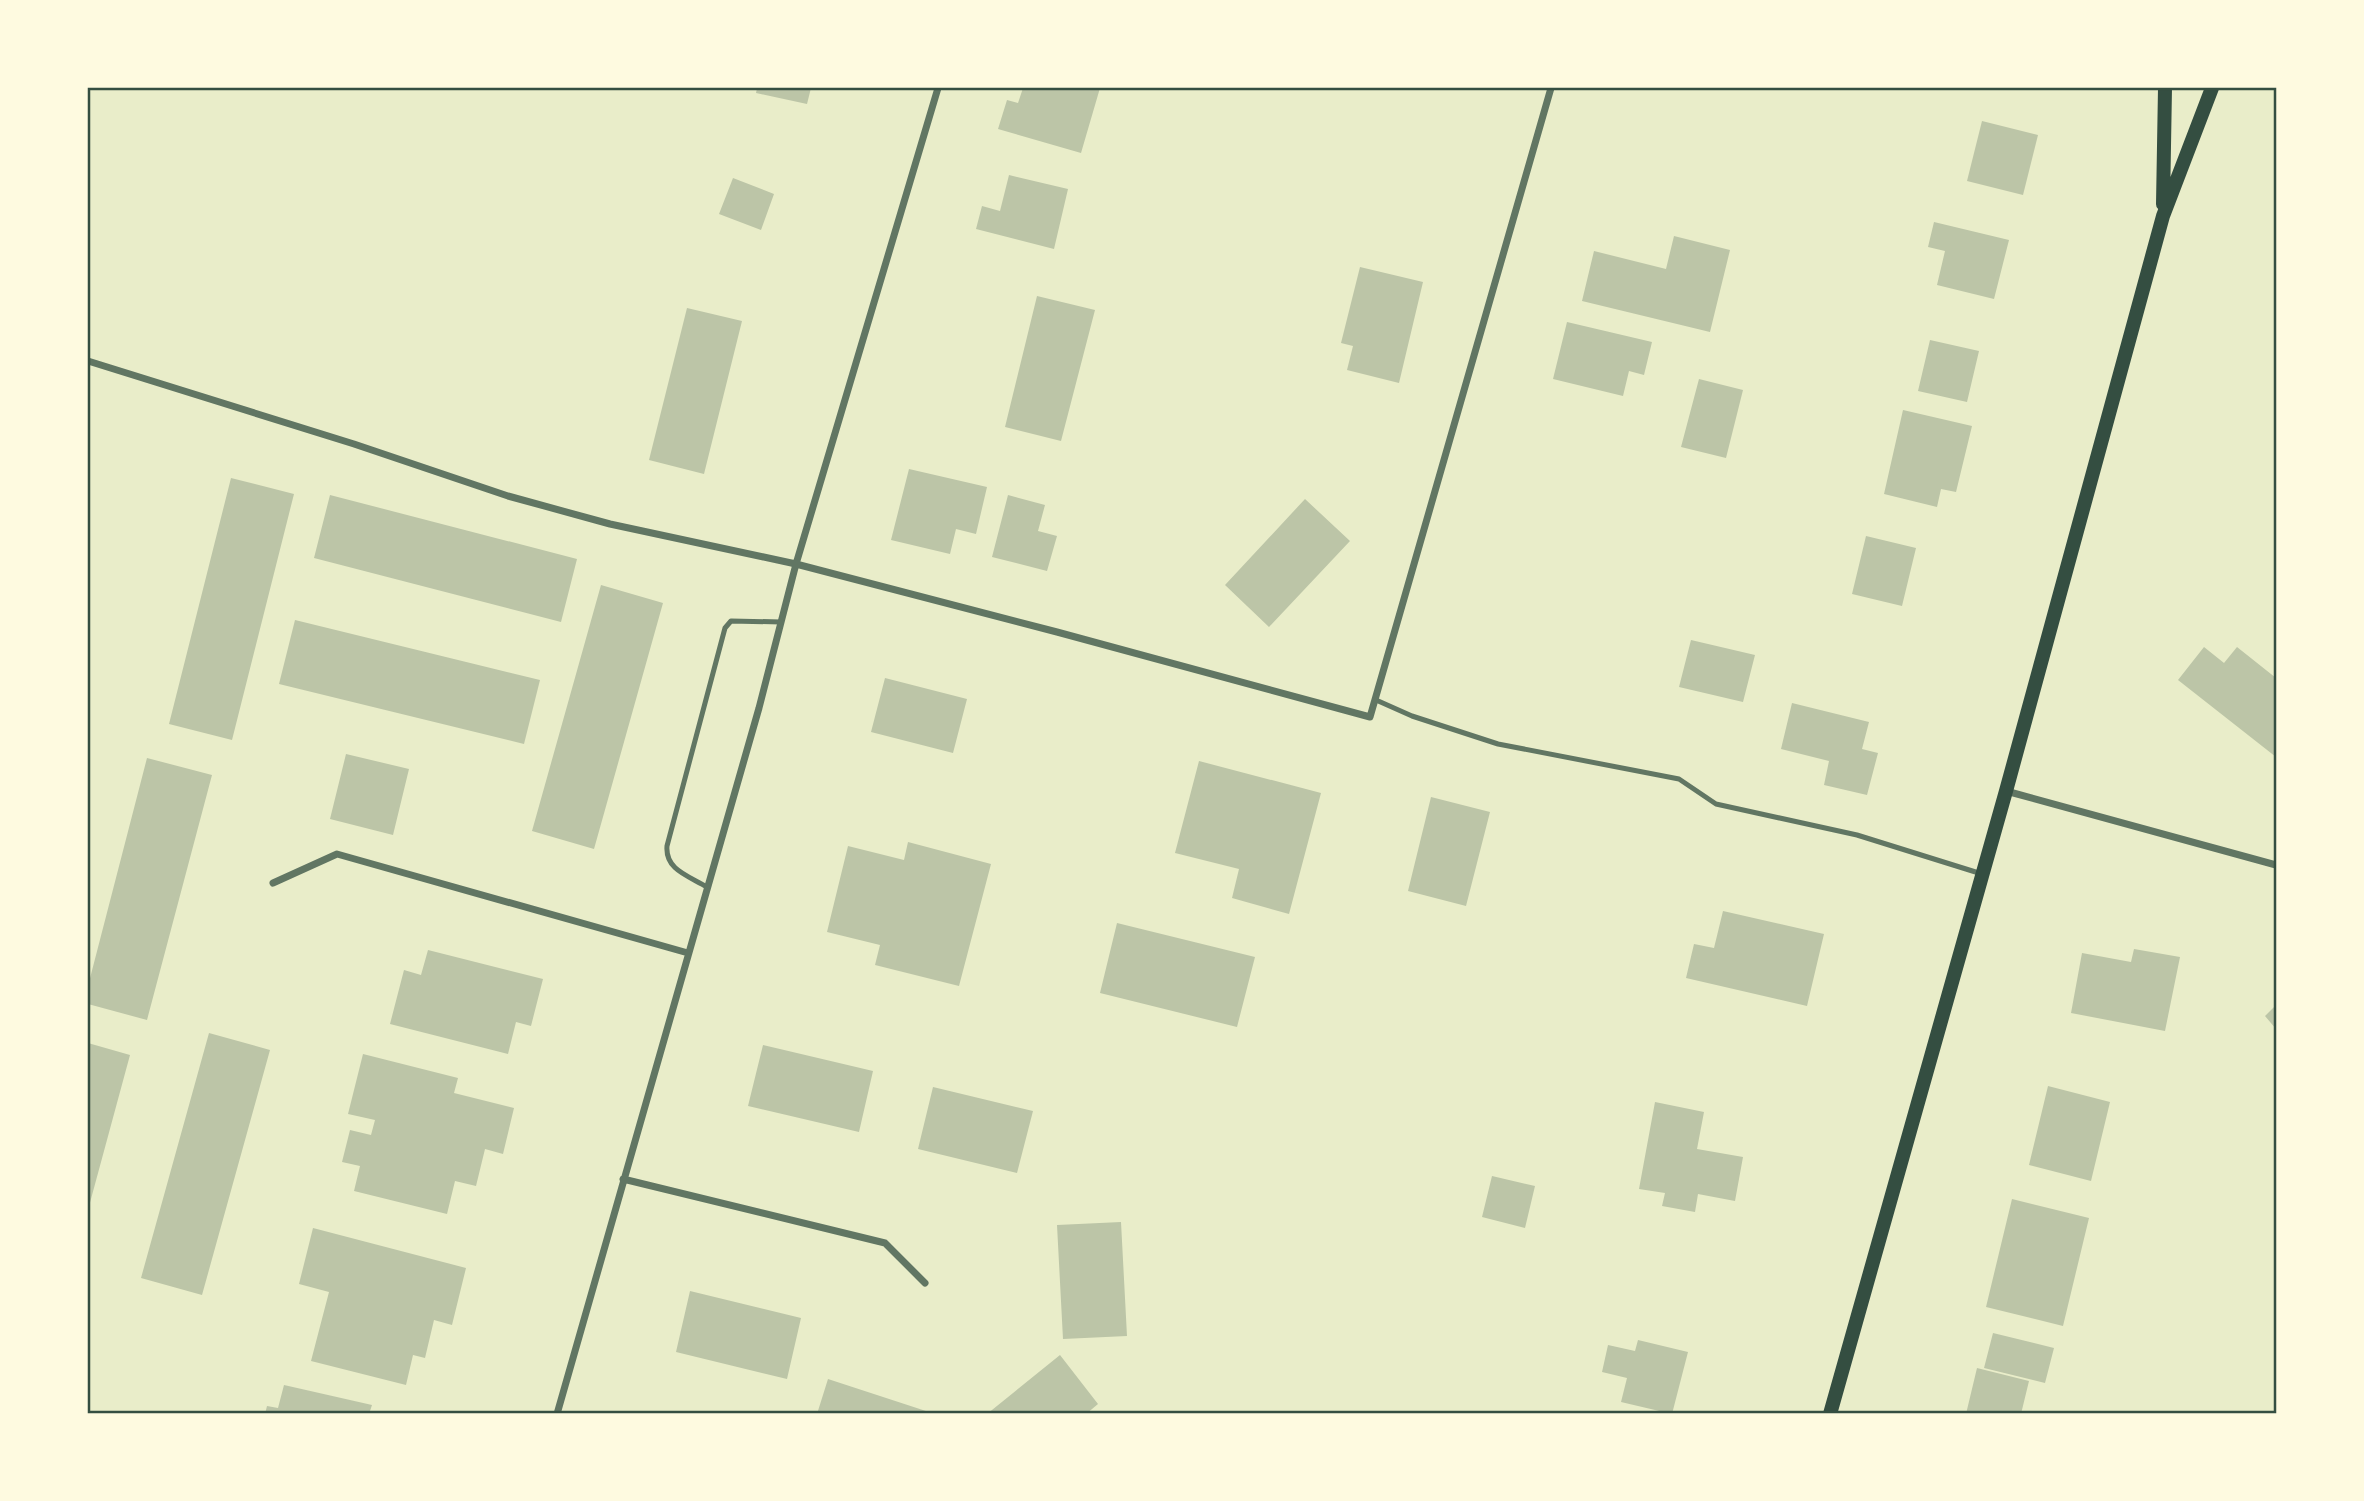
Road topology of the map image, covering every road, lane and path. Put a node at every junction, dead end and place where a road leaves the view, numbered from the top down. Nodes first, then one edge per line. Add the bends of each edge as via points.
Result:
1 (938, 88) edge
2 (1551, 88) edge
3 (2165, 88) edge
4 (2212, 88) edge
5 (2163, 216) junction
6 (88, 361) edge
7 (796, 564) junction
8 (781, 622) junction
9 (1376, 699) junction
10 (2006, 791) junction
11 (2277, 865) edge
12 (1982, 874) junction
13 (272, 883) dead end
14 (707, 887) junction
15 (688, 953) junction
16 (623, 1179) junction
17 (925, 1283) dead end
18 (557, 1413) edge
19 (1830, 1413) edge

1 - 7 street
2 - 9 street
3 - 5 main road
4 - 5 main road
5 - 10 main road
6 - 7 street via 508,496 610,524
7 - 8 street
7 - 9 street via 1370,717
8 - 14 street
8 - 14 lane via 732,621 725,628 666,856 671,866
9 - 12 lane via 1498,744 1679,779 1716,804 1857,835
10 - 11 street
10 - 12 main road
12 - 19 main road
13 - 15 street via 337,854
14 - 15 street
15 - 16 street
16 - 17 street via 885,1243
16 - 18 street

